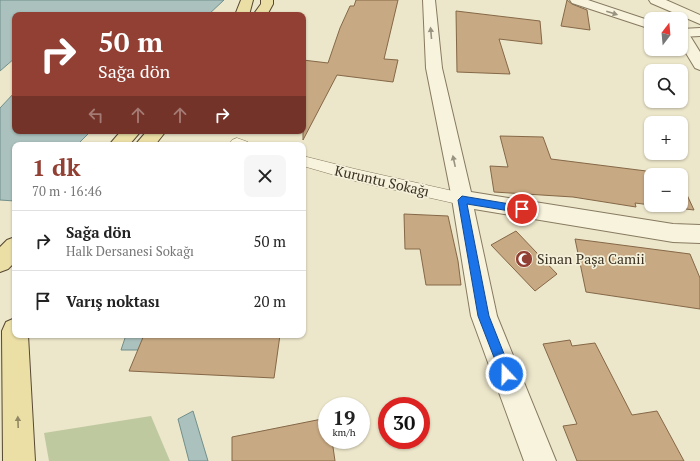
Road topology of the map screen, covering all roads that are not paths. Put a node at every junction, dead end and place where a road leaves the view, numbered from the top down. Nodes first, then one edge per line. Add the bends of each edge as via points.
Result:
1 (247, 0) edge
2 (267, 0) edge
3 (429, 0) edge
4 (576, 0) edge
5 (655, 0) edge
6 (243, 12) edge
7 (262, 12) edge
8 (700, 20) edge
9 (644, 23) edge
10 (700, 32) edge
11 (688, 33) edge
12 (688, 45) edge
13 (700, 65) edge
14 (129, 134) edge
15 (154, 134) edge
16 (121, 142) edge
17 (147, 142) edge
18 (306, 162) edge
19 (462, 200) junction
20 (700, 234) edge
21 (12, 250) edge
22 (0, 262) edge
23 (15, 338) edge
24 (19, 461) edge
25 (540, 461) edge

1 - 6 main road
2 - 7 main road
19 -> 3 street via 434,68
4 -> 9 street
5 - 8 street
10 - 11 street
12 - 13 street
14 - 16 main road
15 - 17 main road
18 - 19 street, Kuruntu Sokağı
19 - 20 street via 672,233
19 - 25 street via 484,316
21 - 22 main road
24 -> 23 main road

